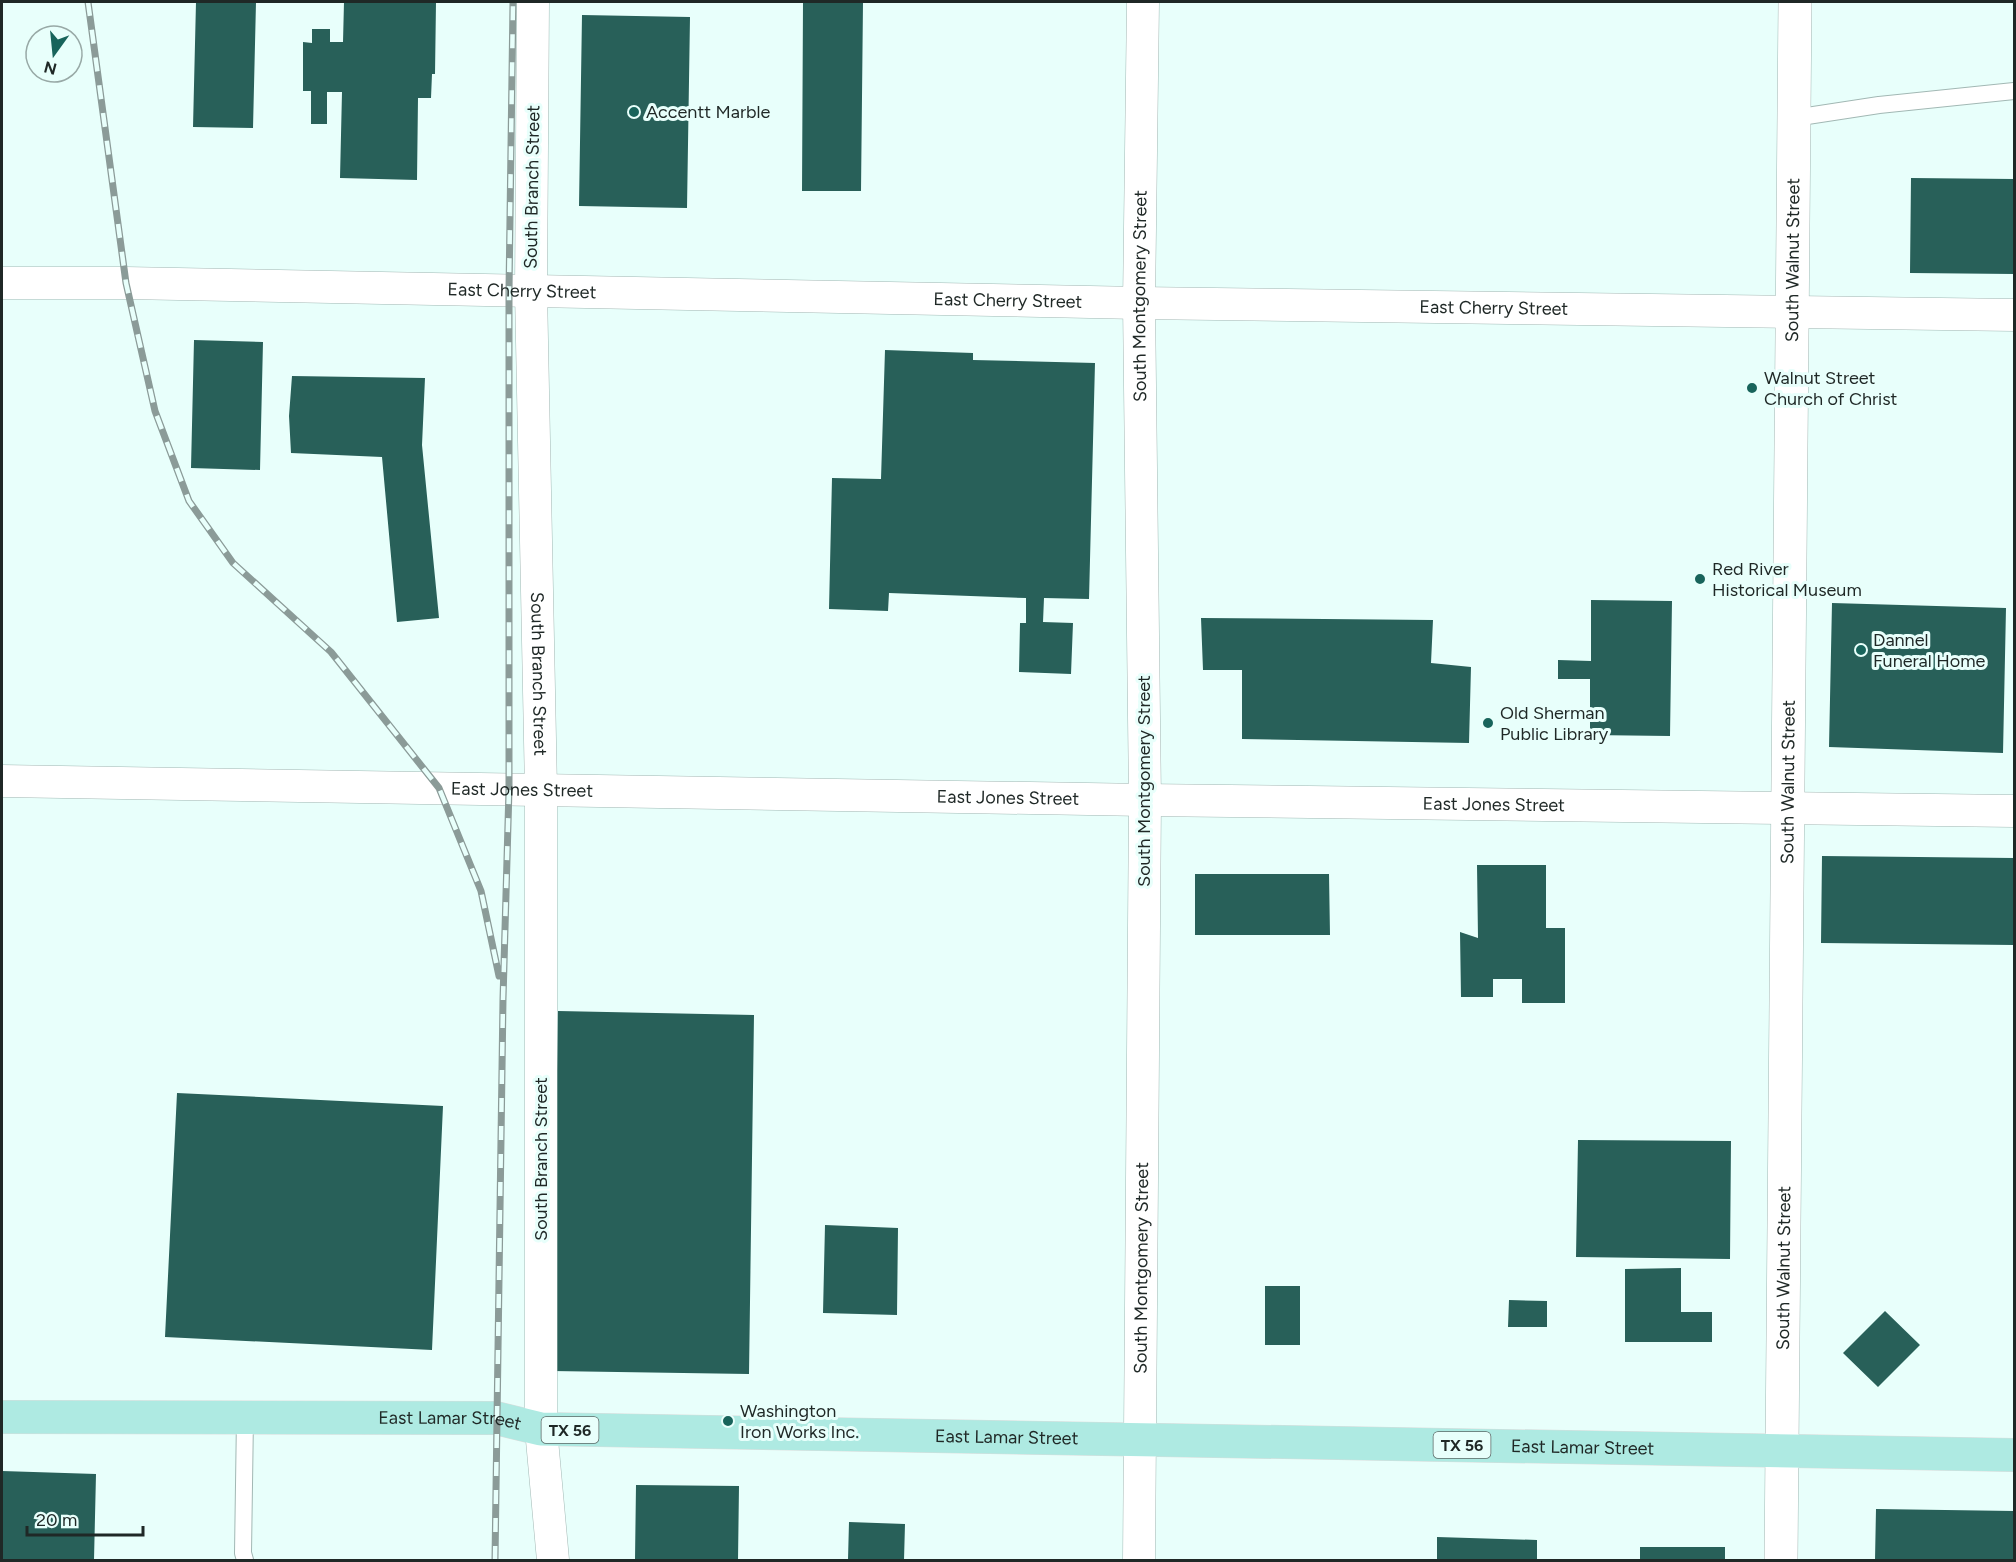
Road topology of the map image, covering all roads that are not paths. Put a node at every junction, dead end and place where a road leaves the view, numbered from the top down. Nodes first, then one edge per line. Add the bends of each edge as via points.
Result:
1 (533, 2) edge
2 (1143, 2) edge
3 (1795, 2) edge
4 (2014, 91) edge
5 (1794, 118) junction
6 (2, 283) edge
7 (531, 291) junction
8 (1139, 303) junction
9 (1792, 312) junction
10 (2014, 315) edge
11 (2, 781) edge
12 (541, 790) junction
13 (1145, 800) junction
14 (1786, 807) junction
15 (2014, 811) edge
16 (2, 1417) edge
17 (245, 1417) junction
18 (541, 1429) junction
19 (1141, 1439) junction
20 (1783, 1451) junction
21 (2014, 1455) edge
22 (245, 1560) edge
23 (553, 1560) edge
24 (1139, 1560) edge
25 (1781, 1560) edge

1 - 7 street, South Branch Street
2 - 8 street, South Montgomery Street
3 - 5 street, South Walnut Street
4 - 5 lane
5 - 9 street, South Walnut Street
6 - 7 street, East Cherry Street
7 - 8 street, East Cherry Street
7 - 12 street, South Branch Street
8 - 9 street, East Cherry Street
8 - 13 street, South Montgomery Street
9 - 10 street, East Cherry Street
9 - 14 street, South Walnut Street
11 - 12 street, East Jones Street
12 - 13 street, East Jones Street
12 - 18 street, South Branch Street
13 - 14 street, East Jones Street
13 - 19 street, South Montgomery Street
14 - 15 street, East Jones Street
14 - 20 street, South Walnut Street
16 - 17 main road, East Lamar Street / TX 56
17 - 18 main road, East Lamar Street / TX 56 via 496,1418
17 - 22 lane
18 - 19 main road, East Lamar Street / TX 56
18 - 23 street, South Branch Street
19 - 20 main road, East Lamar Street / TX 56
19 - 24 street, South Montgomery Street
20 - 21 main road, East Lamar Street / TX 56
20 - 25 street, South Walnut Street

